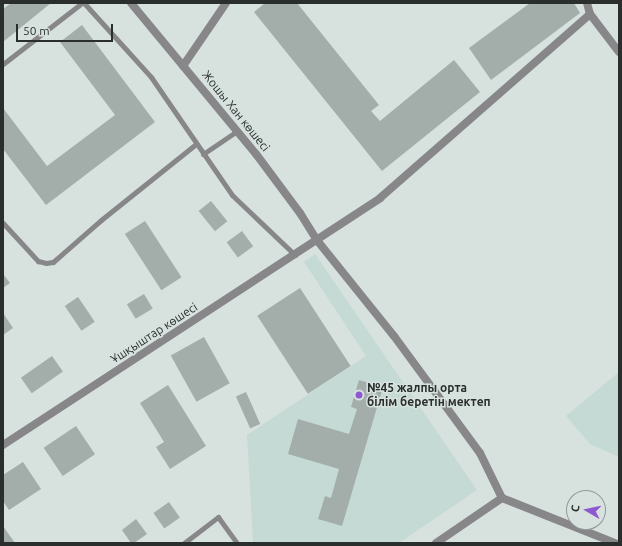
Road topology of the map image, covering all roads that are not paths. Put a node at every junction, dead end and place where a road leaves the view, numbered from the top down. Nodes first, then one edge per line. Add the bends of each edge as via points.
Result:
1 (83, 3) edge
2 (131, 3) edge
3 (226, 3) edge
4 (587, 3) edge
5 (590, 14) junction
6 (619, 52) edge
7 (3, 64) edge
8 (183, 66) junction
9 (237, 131) junction
10 (196, 144) junction
11 (203, 154) junction
12 (3, 223) edge
13 (316, 239) junction
14 (295, 255) junction
15 (3, 445) edge
16 (502, 498) junction
17 (184, 543) edge
18 (237, 543) edge
19 (436, 543) edge
20 (615, 543) edge

1 - 7 lane
1 - 10 lane via 151,77
2 - 8 street, Жошы Хан көшесі
3 - 8 street
4 - 5 street
5 - 6 street
5 - 13 street, Ұшқыштар көшесі via 380,198
8 - 9 street, Жошы Хан көшесі
9 - 11 lane
9 - 13 street, Жошы Хан көшесі via 296,208
10 - 11 lane
10 - 12 lane via 53,262 38,260
11 - 14 lane via 232,195
13 - 14 street, Ұшқыштар көшесі
13 - 16 street, Жошы Хан көшесі via 455,417 480,453
14 - 15 street, Ұшқыштар көшесі
16 - 19 street
16 - 20 street
17 - 18 lane via 218,517

